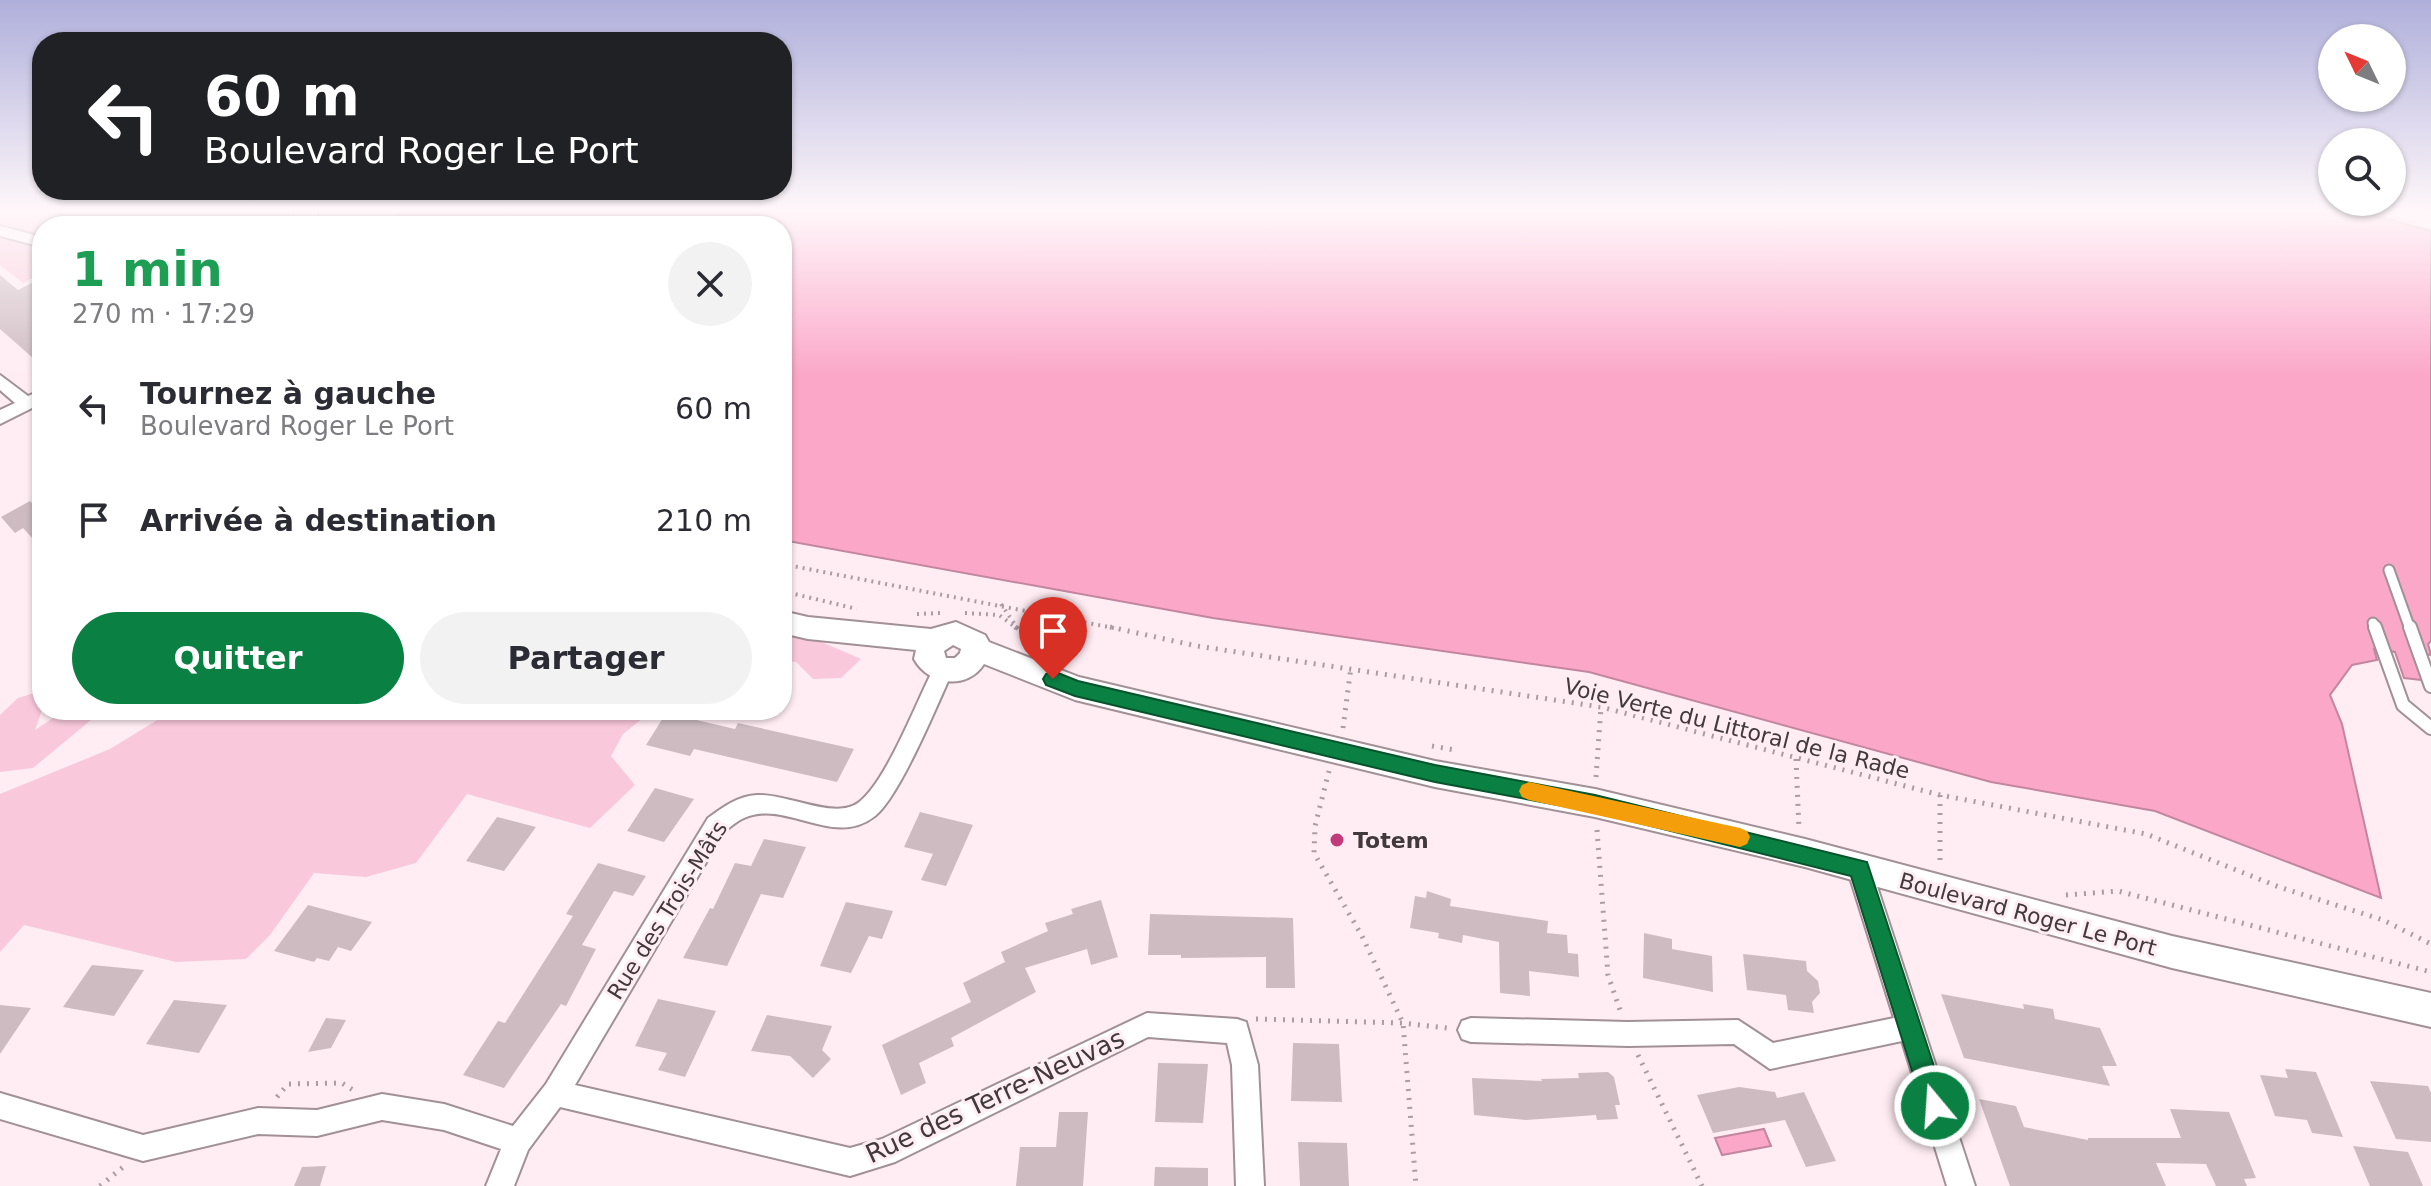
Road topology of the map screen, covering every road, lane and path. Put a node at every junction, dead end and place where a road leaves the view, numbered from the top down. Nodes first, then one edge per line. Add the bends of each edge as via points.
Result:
1 (0, 381) edge
2 (32, 399) edge
3 (32, 401) edge
4 (0, 418) edge
5 (792, 566) edge
6 (2389, 570) dead end
7 (1001, 604) junction
8 (2373, 623) dead end
9 (792, 624) edge
10 (934, 641) junction
11 (976, 649) junction
12 (1009, 661) junction
13 (1351, 667) junction
14 (943, 670) junction
15 (2431, 686) edge
16 (1601, 707) junction
17 (2431, 728) edge
18 (1335, 751) junction
19 (1796, 759) junction
20 (1940, 795) junction
21 (1595, 803) junction
22 (1805, 853) junction
23 (1859, 868) junction
24 (1943, 890) junction
25 (2431, 944) edge
26 (2431, 1010) edge
27 (1403, 1023) junction
28 (1909, 1027) junction
29 (1471, 1030) joint
30 (1237, 1031) junction
31 (1628, 1034) junction
32 (555, 1093) junction
33 (0, 1106) edge
34 (382, 1107) junction
35 (258, 1121) junction
36 (518, 1141) junction
37 (500, 1186) edge
38 (1250, 1186) edge
39 (1416, 1186) edge
40 (1702, 1186) edge
41 (1961, 1186) edge

1 - 2 street
3 - 4 street
5 - 7 path, Voie Verte du Littoral de la Rade
6 - 15 lane
7 - 12 path via 1021,635
7 - 13 path, Voie Verte du Littoral de la Rade via 1197,646
8 - 17 lane via 2403,705
9 - 10 street
10 - 11 street via 956,633 970,638
10 - 14 street via 929,659
11 - 12 street, Boulevard Roger Le Port
11 - 14 street via 966,666
12 - 18 street, Boulevard Roger Le Port via 1075,688
13 - 16 path, Voie Verte du Littoral de la Rade
13 - 18 path
14 - 32 street, Rue des Trois-Mâts via 884,787 865,811 843,819 753,803 727,813
16 - 19 path, Voie Verte du Littoral de la Rade
16 - 21 path
18 - 21 street, Boulevard Roger Le Port
18 - 27 path via 1315,826 1314,853 1362,936
19 - 20 path, Voie Verte du Littoral de la Rade
19 - 22 path
20 - 24 path
20 - 25 path, Voie Verte du Littoral de la Rade via 2146,834 2279,887 2383,920
21 - 22 street, Boulevard Roger Le Port
21 - 31 path via 1608,975
22 - 23 street, Boulevard Roger Le Port
23 - 24 street, Boulevard Roger Le Port
23 - 28 street
24 - 26 street, Boulevard Roger Le Port via 2172,952
27 - 29 path
27 - 30 path via 1257,1019
27 - 39 path
28 - 31 street via 1770,1056 1738,1032
28 - 41 street
29 - 31 street
30 - 32 street, Rue des Terre-Neuvas via 1147,1025 885,1152 850,1162
30 - 38 street via 1245,1065
31 - 40 path
32 - 36 street, Rue des Trois-Mâts
33 - 35 street via 143,1148
34 - 35 street via 317,1123
34 - 35 path via 342,1083 288,1084
34 - 36 street via 444,1117
36 - 37 street, Rue des Trois-Mâts

